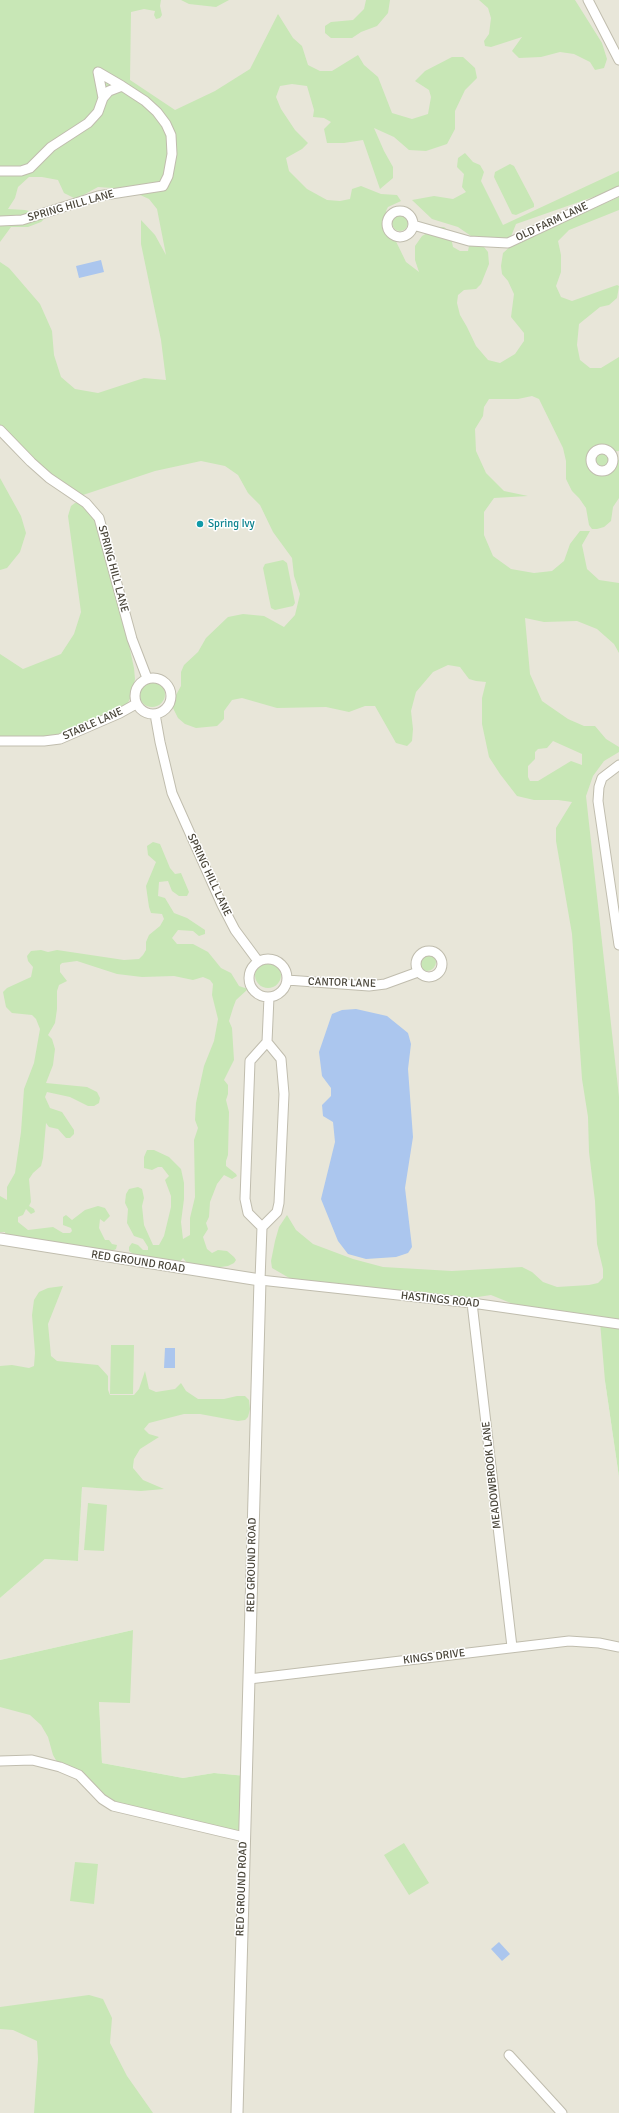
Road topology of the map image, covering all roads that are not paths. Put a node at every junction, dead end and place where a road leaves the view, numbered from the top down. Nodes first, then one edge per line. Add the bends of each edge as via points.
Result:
1 (588, 0) edge
2 (619, 60) edge
3 (122, 86) junction
4 (103, 98) junction
5 (0, 171) edge
6 (619, 191) edge
7 (0, 221) edge
8 (413, 225) dead end
9 (0, 430) edge
10 (148, 678) junction
11 (136, 704) junction
12 (155, 714) junction
13 (0, 741) edge
14 (619, 765) edge
15 (619, 946) edge
16 (258, 961) junction
17 (418, 972) dead end
18 (287, 980) junction
19 (269, 997) junction
20 (267, 1042) junction
21 (262, 1227) junction
22 (0, 1239) edge
23 (260, 1280) junction
24 (472, 1303) junction
25 (619, 1324) edge
26 (512, 1647) junction
27 (619, 1647) edge
28 (249, 1679) junction
29 (0, 1761) edge
30 (244, 1837) junction
31 (509, 2055) dead end
32 (237, 2113) edge
33 (562, 2113) edge

1 - 2 street
3 - 4 street via 109,91
3 - 4 street, SPRING HILL LANE via 98,72
3 - 7 street, SPRING HILL LANE via 145,101 166,124 171,135 172,154 168,176 163,186 98,196 22,220
4 - 5 street via 98,112 88,123 51,147 30,168 21,171
6 - 8 street, OLD FARM LANE via 508,243 469,241
9 - 10 street, SPRING HILL LANE via 30,462 86,503 99,518 132,639
10 - 11 street via 140,682 136,688
10 - 12 street via 163,680 171,692 166,709
11 - 12 street via 144,712
11 - 13 street, STABLE LANE via 60,739
12 - 16 street, SPRING HILL LANE via 168,779 175,800 222,905 235,930
14 - 15 street via 602,778 598,801
16 - 18 street via 270,959 281,963
16 - 19 street via 250,971 250,983 257,994
17 - 18 street, CANTOR LANE via 385,984 369,986
18 - 19 street via 279,994
19 - 20 street
20 - 21 street via 281,1059 284,1094 279,1204 277,1212
20 - 21 street via 250,1061 245,1199 248,1213
21 - 23 street
22 - 23 street, RED GROUND ROAD
23 - 24 street, HASTINGS ROAD
23 - 28 street, RED GROUND ROAD
24 - 25 street, HASTINGS ROAD
24 - 26 street, MEADOWBROOK LANE
26 - 27 street, KINGS DRIVE via 569,1641
26 - 28 street, KINGS DRIVE
28 - 30 street, RED GROUND ROAD
29 - 30 street via 32,1760 60,1766 79,1775 102,1800 113,1806
30 - 32 street, RED GROUND ROAD
31 - 33 street

